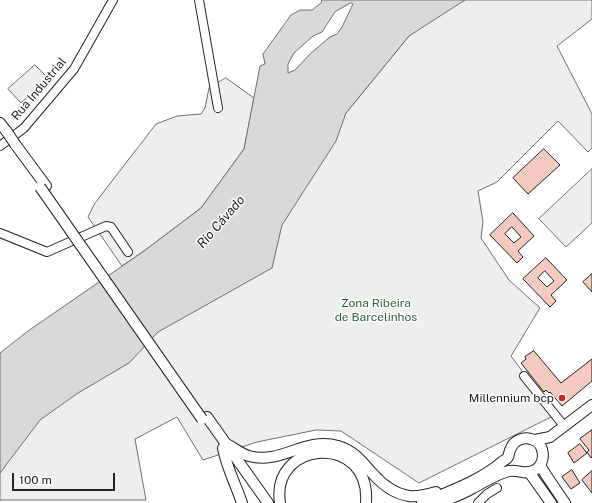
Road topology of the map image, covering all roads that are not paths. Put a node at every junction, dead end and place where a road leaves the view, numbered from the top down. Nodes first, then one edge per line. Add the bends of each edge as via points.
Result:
1 (113, 0) edge
2 (199, 0) edge
3 (218, 108) dead end
4 (0, 123) edge
5 (3, 133) edge
6 (0, 146) edge
7 (0, 232) edge
8 (128, 252) dead end
9 (524, 376) dead end
10 (592, 405) edge
11 (564, 426) junction
12 (550, 437) junction
13 (534, 440) junction
14 (224, 445) junction
15 (543, 449) junction
16 (508, 457) junction
17 (540, 465) junction
18 (514, 469) junction
19 (529, 472) junction
20 (497, 488) dead end
21 (472, 489) junction
22 (453, 490) junction
23 (242, 503) edge
24 (260, 503) edge
25 (268, 503) edge
26 (280, 503) edge
27 (366, 503) edge
28 (422, 503) edge
29 (440, 503) edge
30 (454, 503) edge
31 (478, 503) edge
32 (551, 503) edge
33 (565, 503) edge

1 - 6 street, Rua Industrial via 74,69 24,128
2 - 3 street
4 - 5 main road
5 - 14 main road, bridge via 43,186
7 - 8 street via 47,252 106,226 110,227
9 - 11 street
10 - 11 main road
11 - 12 main road
12 - 13 main road
12 - 15 main road
13 - 15 main road
13 - 16 main road via 525,438 514,443
14 - 22 main road via 249,456 265,458 327,443 353,453 393,490 410,496 429,494 447,488
14 - 23 main road via 224,458
14 - 24 main road
14 - 25 main road
15 - 17 main road
16 - 18 main road
16 - 22 main road via 496,467
17 - 19 main road via 536,470
17 - 33 main road
18 - 19 main road
18 - 21 main road via 500,472
19 - 32 main road
20 - 31 street
21 - 29 main road
21 - 30 main road
22 - 28 main road
26 - 27 main road via 279,488 288,469 298,459 324,452 347,459 354,466 365,484

